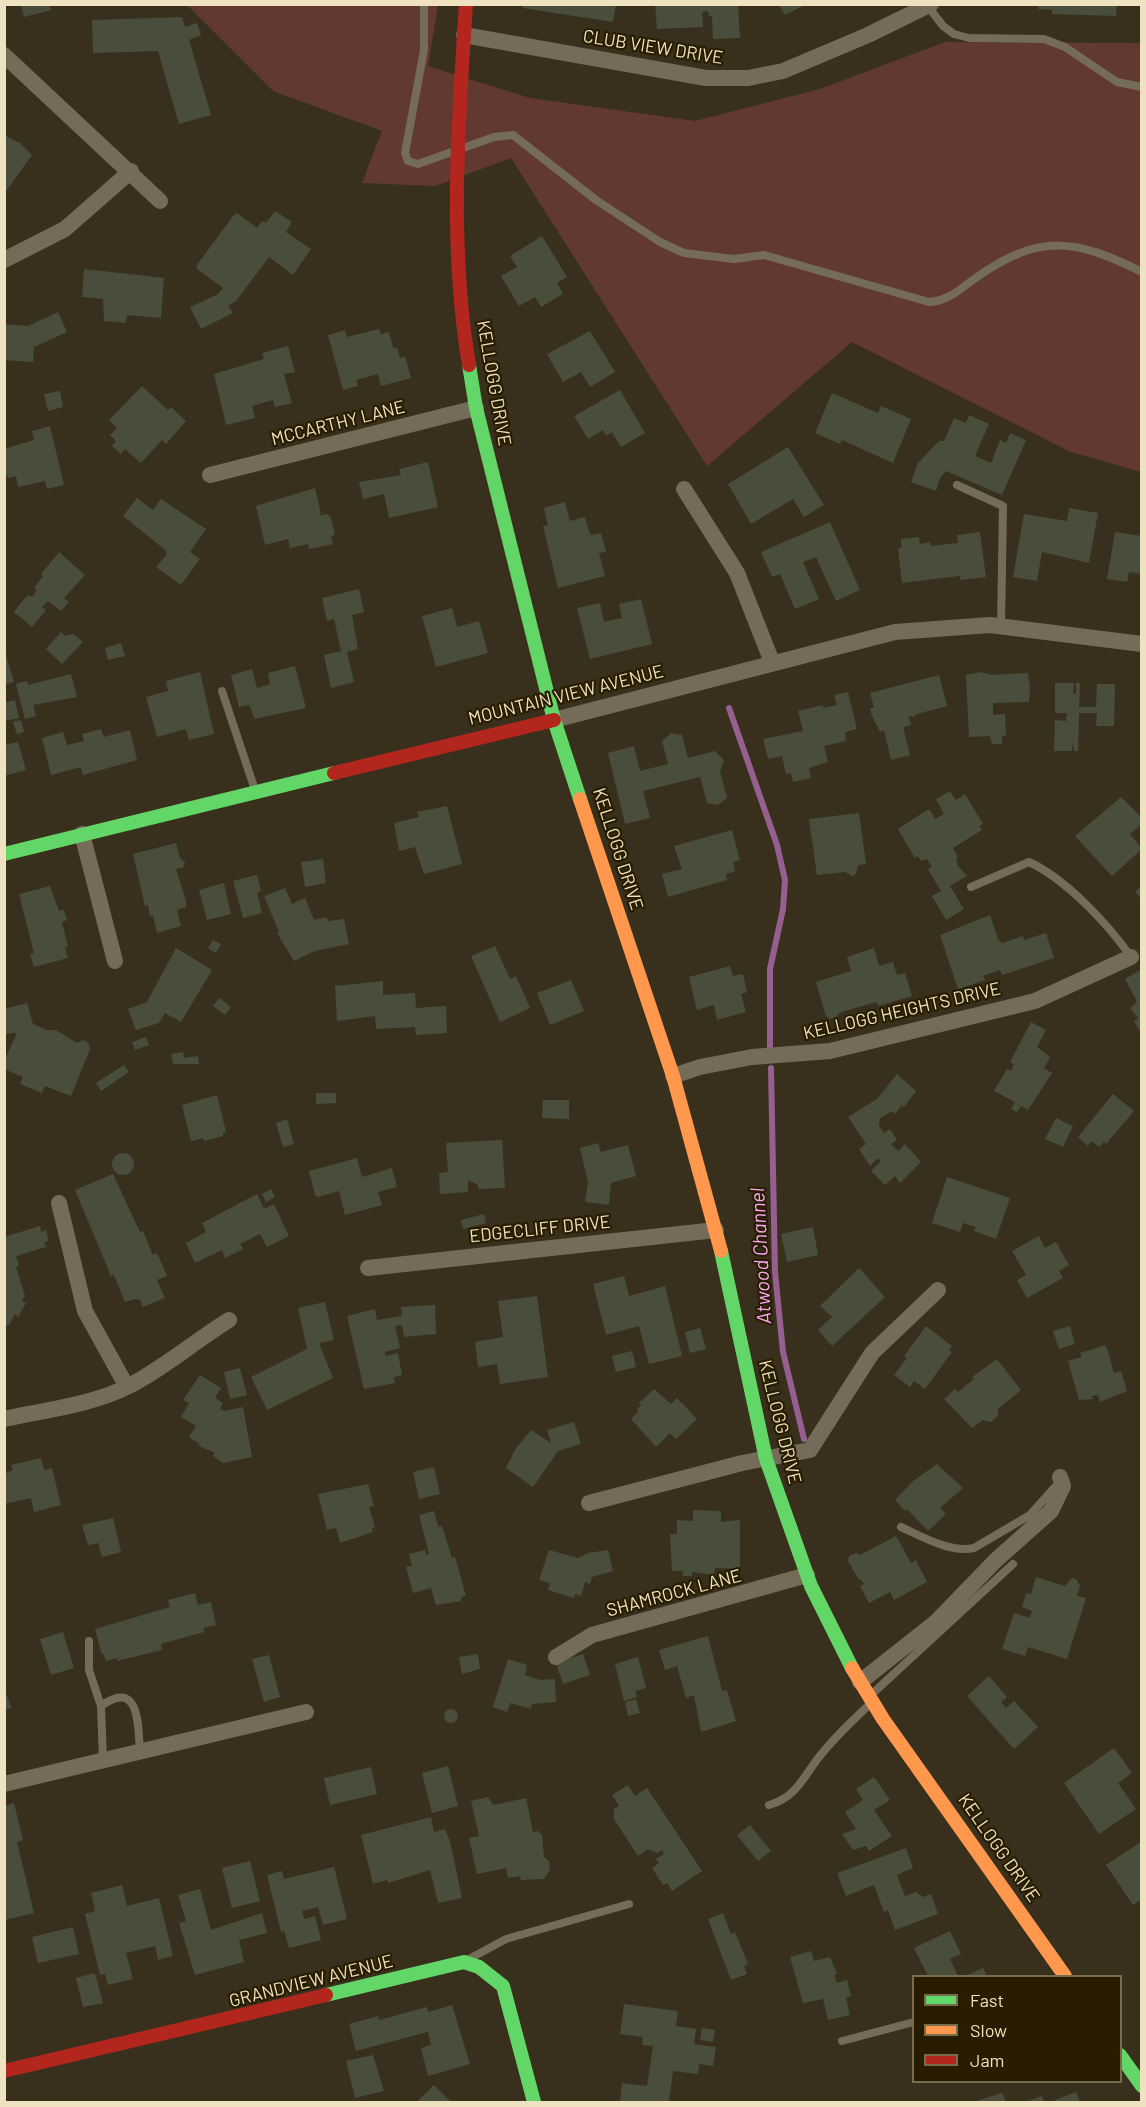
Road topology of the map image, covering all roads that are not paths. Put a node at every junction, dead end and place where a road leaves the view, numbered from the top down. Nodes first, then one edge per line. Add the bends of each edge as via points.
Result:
1 (424, 4) edge
2 (466, 4) edge
3 (928, 5) edge
4 (464, 35) junction
5 (4, 55) edge
6 (1142, 87) edge
7 (457, 148) junction
8 (130, 171) junction
9 (160, 201) dead end
10 (4, 260) edge
11 (1142, 272) edge
12 (476, 408) junction
13 (210, 475) dead end
14 (957, 485) dead end
15 (684, 489) dead end
16 (1001, 626) junction
17 (1142, 644) edge
18 (772, 662) junction
19 (222, 691) dead end
20 (554, 720) junction
21 (255, 792) junction
22 (82, 834) junction
23 (4, 854) edge
24 (971, 887) dead end
25 (1131, 957) joint
26 (115, 961) dead end
27 (674, 1076) junction
28 (58, 1203) dead end
29 (716, 1230) junction
30 (368, 1268) dead end
31 (938, 1290) dead end
32 (229, 1320) dead end
33 (127, 1387) junction
34 (4, 1419) edge
35 (766, 1459) junction
36 (1060, 1477) joint
37 (589, 1503) dead end
38 (901, 1527) dead end
39 (1013, 1564) dead end
40 (807, 1575) junction
41 (89, 1641) dead end
42 (556, 1658) dead end
43 (860, 1682) junction
44 (871, 1699) junction
45 (101, 1706) junction
46 (306, 1712) dead end
47 (140, 1752) junction
48 (103, 1761) junction
49 (4, 1784) edge
50 (769, 1805) dead end
51 (629, 1904) dead end
52 (464, 1962) junction
53 (1062, 1975) edge
54 (912, 2023) edge
55 (842, 2041) dead end
56 (1122, 2058) edge
57 (4, 2071) edge
58 (1142, 2086) edge
59 (534, 2103) edge

1 - 7 lane via 424,50 405,153 408,161 418,164
2 - 4 main road, KELLOGG DRIVE
3 - 4 street, CLUB VIEW DRIVE via 783,71 748,78 706,78
3 - 6 lane via 954,34 969,38 1044,39 1065,47 1117,82
4 - 7 main road, KELLOGG DRIVE
5 - 8 street
7 - 11 lane via 513,135 596,200 684,253 734,259 764,255 929,302 943,301 989,269 1038,247 1062,244 1087,248
7 - 12 main road, KELLOGG DRIVE via 459,277
8 - 9 street
8 - 10 street via 65,229
12 - 13 street, MCCARTHY LANE
12 - 20 main road, KELLOGG DRIVE
14 - 16 lane via 1003,506
15 - 18 street via 736,573
16 - 17 street, MOUNTAIN VIEW AVENUE
16 - 18 street, MOUNTAIN VIEW AVENUE via 895,632
18 - 20 street, MOUNTAIN VIEW AVENUE
19 - 21 lane
20 - 21 main road, MOUNTAIN VIEW AVENUE
20 - 27 main road, KELLOGG DRIVE
21 - 22 main road, MOUNTAIN VIEW AVENUE
22 - 23 main road, MOUNTAIN VIEW AVENUE
22 - 26 street
24 - 25 lane via 1029,862 1050,872 1118,939
25 - 27 street, KELLOGG HEIGHTS DRIVE via 1035,1001 830,1051 752,1057
27 - 29 main road, KELLOGG DRIVE
28 - 33 street via 84,1311
29 - 30 street, EDGECLIFF DRIVE
29 - 35 main road, KELLOGG DRIVE
31 - 35 street via 872,1353 810,1450
32 - 33 street
33 - 34 street
35 - 37 street
35 - 40 main road, KELLOGG DRIVE
36 - 38 lane via 1045,1501 1030,1515 974,1548 954,1548
36 - 43 street via 1063,1486 1051,1511 936,1622
39 - 44 lane
40 - 42 street, SHAMROCK LANE via 592,1635
40 - 43 main road, KELLOGG DRIVE
41 - 45 lane via 89,1670
43 - 44 main road, KELLOGG DRIVE
44 - 50 lane via 822,1753 799,1788 782,1802
44 - 53 main road, KELLOGG DRIVE
45 - 47 lane via 118,1699 133,1703
45 - 48 lane
46 - 47 street
47 - 48 street
48 - 49 street
51 - 52 lane via 506,1939
52 - 57 main road, GRANDVIEW AVENUE
52 - 59 main road via 480,1968 503,1986
54 - 55 lane
56 - 58 main road

